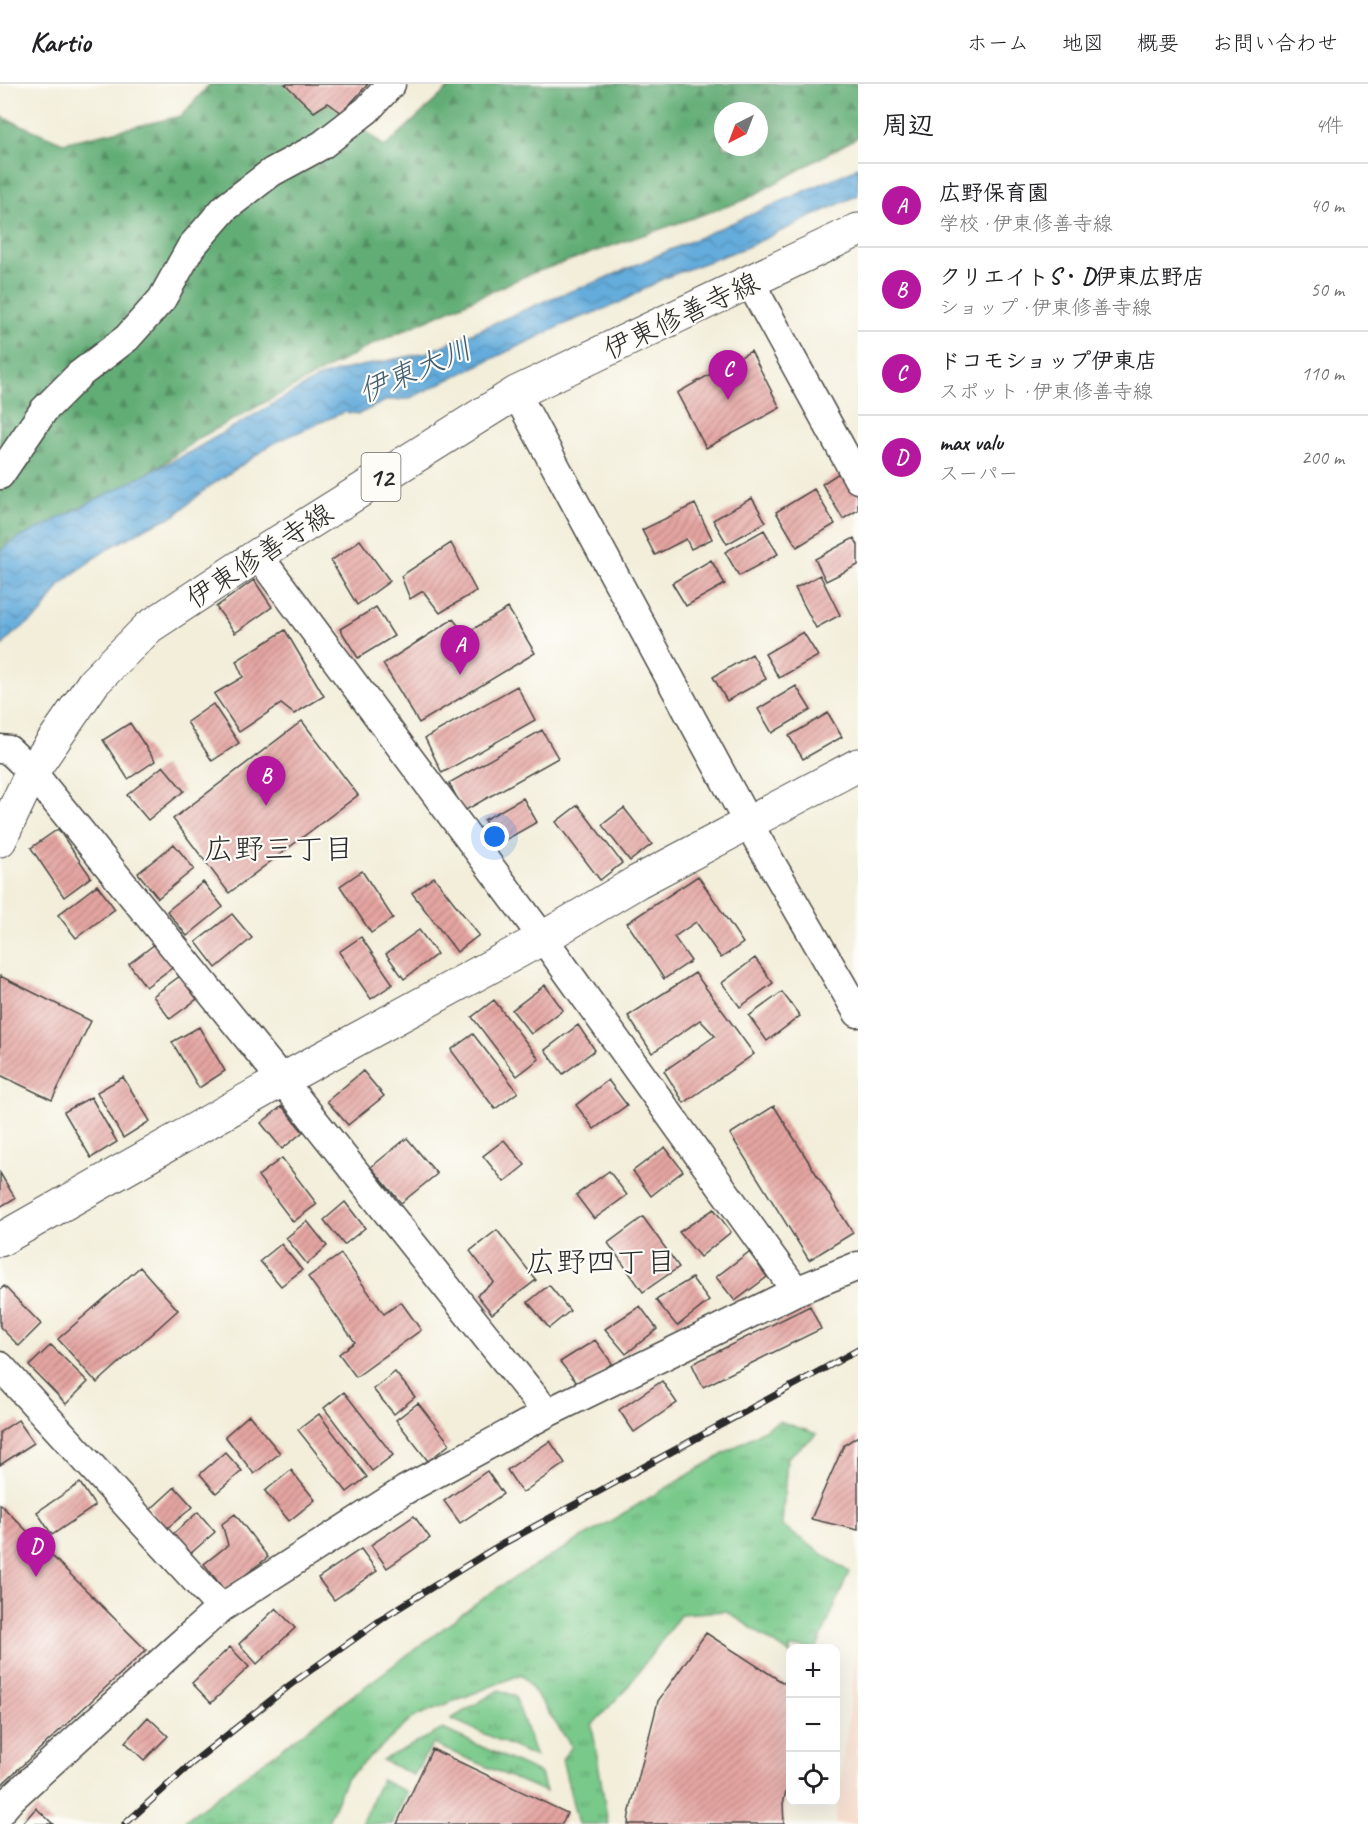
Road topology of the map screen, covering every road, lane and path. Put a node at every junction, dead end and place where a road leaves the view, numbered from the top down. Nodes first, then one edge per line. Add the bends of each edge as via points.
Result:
1 (391, 84) edge
2 (858, 230) edge
3 (750, 282) junction
4 (516, 393) junction
5 (0, 475) edge
6 (858, 479) edge
7 (258, 555) junction
8 (0, 749) edge
9 (858, 765) edge
10 (32, 772) junction
11 (748, 823) junction
12 (0, 840) edge
13 (543, 938) junction
14 (858, 1013) edge
15 (282, 1080) junction
16 (0, 1240) edge
17 (858, 1266) edge
18 (796, 1291) junction
19 (0, 1366) edge
20 (547, 1413) junction
21 (221, 1608) junction
22 (0, 1812) edge

1 - 5 street via 367,110 322,144 272,172 225,208 191,247 162,299 128,338 80,374 44,410
2 - 3 main road, 伊東修善寺線 / 12
3 - 4 main road, 伊東修善寺線 / 12
3 - 6 street
4 - 7 main road, 伊東修善寺線 / 12
4 - 11 street
7 - 10 main road, 伊東修善寺線 / 12 via 149,627 94,681
7 - 13 street
8 - 10 street via 9,750
9 - 11 main road
10 - 12 main road, 伊東修善寺線 / 12
10 - 15 street
11 - 13 main road
11 - 14 street
13 - 15 main road
13 - 18 street
15 - 16 main road
15 - 20 street
17 - 18 street
18 - 20 street
19 - 21 street
20 - 21 street via 405,1490
21 - 22 street

